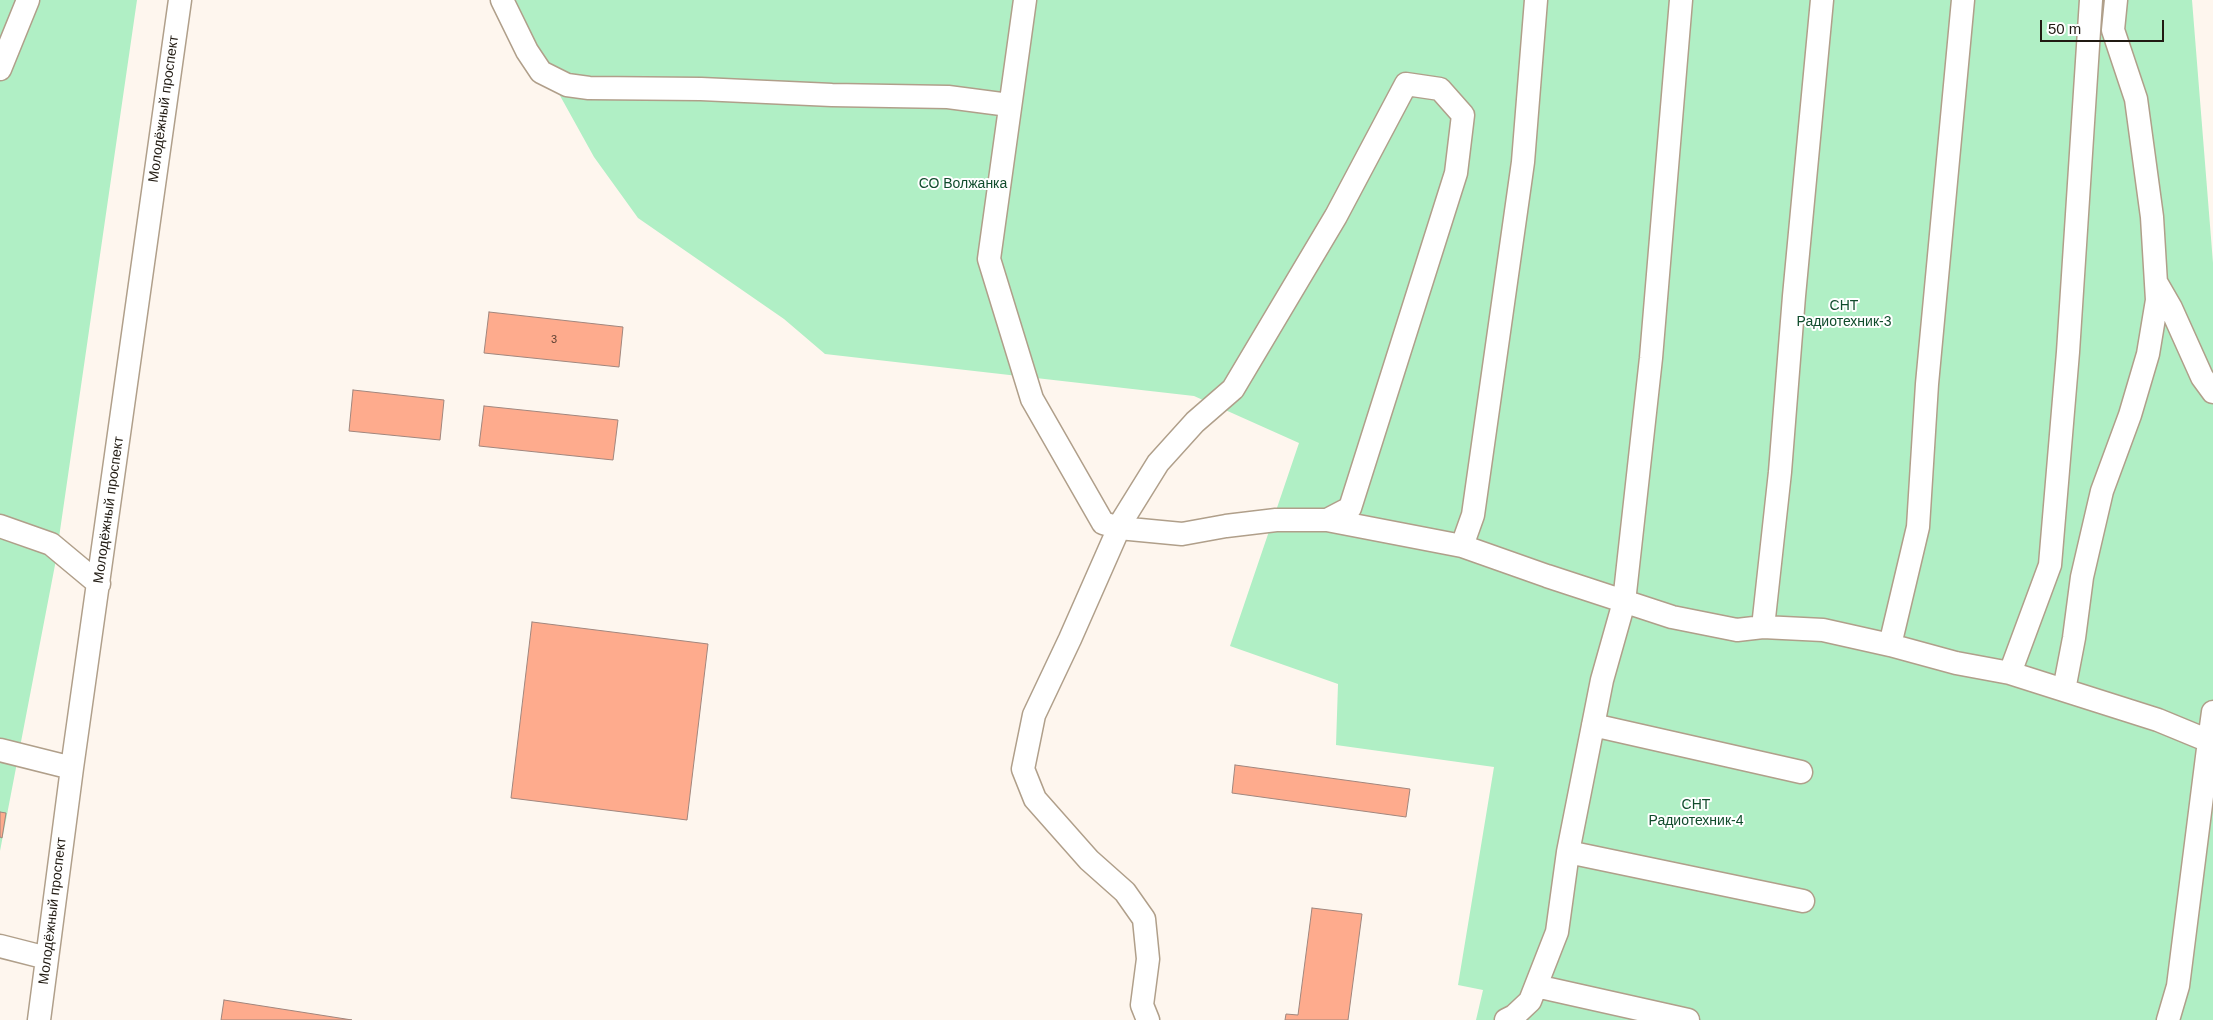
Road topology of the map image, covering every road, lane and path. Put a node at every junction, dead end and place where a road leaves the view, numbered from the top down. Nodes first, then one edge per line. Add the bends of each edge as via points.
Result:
1 (28, 0) edge
2 (180, 0) edge
3 (502, 0) edge
4 (1025, 0) edge
5 (1536, 0) edge
6 (1682, 0) edge
7 (1822, 0) edge
8 (1963, 0) edge
9 (2091, 0) edge
10 (2116, 0) edge
11 (0, 69) edge
12 (1009, 105) junction
13 (2156, 282) junction
14 (2213, 392) edge
15 (1327, 520) junction
16 (0, 526) edge
17 (1119, 528) junction
18 (1462, 546) junction
19 (98, 584) junction
20 (1624, 602) junction
21 (1763, 627) junction
22 (1890, 645) junction
23 (2010, 673) junction
24 (2064, 690) junction
25 (2213, 712) edge
26 (1593, 726) junction
27 (2209, 741) junction
28 (0, 750) edge
29 (72, 768) junction
30 (1801, 772) dead end
31 (1568, 852) junction
32 (1803, 901) dead end
33 (0, 946) edge
34 (47, 958) junction
35 (1536, 986) junction
36 (39, 1020) edge
37 (1148, 1020) edge
38 (1506, 1020) edge
39 (1688, 1020) edge
40 (2168, 1020) edge

1 - 11 street
2 - 19 street, Молодёжный проспект
3 - 12 street via 541,72 566,85 948,97
4 - 12 street
5 - 18 street via 1520,182 1473,515
6 - 20 street via 1651,358
7 - 21 street
8 - 22 street via 1927,384 1918,526
9 - 23 street via 2069,342 2050,565
10 - 13 street via 2113,30 2136,99 2152,217
12 - 17 street via 989,259 1032,398 1103,523
13 - 14 street via 2202,377
13 - 24 street via 2157,300 2148,354 2102,491 2082,577
15 - 17 street via 1276,520 1182,534
15 - 17 street via 1350,508 1456,172 1463,115 1440,89 1406,84 1336,216 1233,389 1158,463
15 - 18 street
16 - 19 street via 51,544
17 - 37 street via 1034,715 1024,769 1035,799 1089,860 1125,892 1144,919 1148,959 1142,1005
18 - 20 street
19 - 29 street, Молодёжный проспект
20 - 21 street via 1672,617 1737,630
20 - 26 street
21 - 22 street via 1823,630
22 - 23 street via 1956,663
23 - 24 street
24 - 27 street via 2158,720
25 - 27 street
26 - 30 street
26 - 31 street
27 - 40 street via 2178,986
28 - 29 street
29 - 34 street, Молодёжный проспект
31 - 32 street
31 - 35 street via 1557,932
33 - 34 street
34 - 36 street, Молодёжный проспект
35 - 38 street via 1530,1001
35 - 39 street

